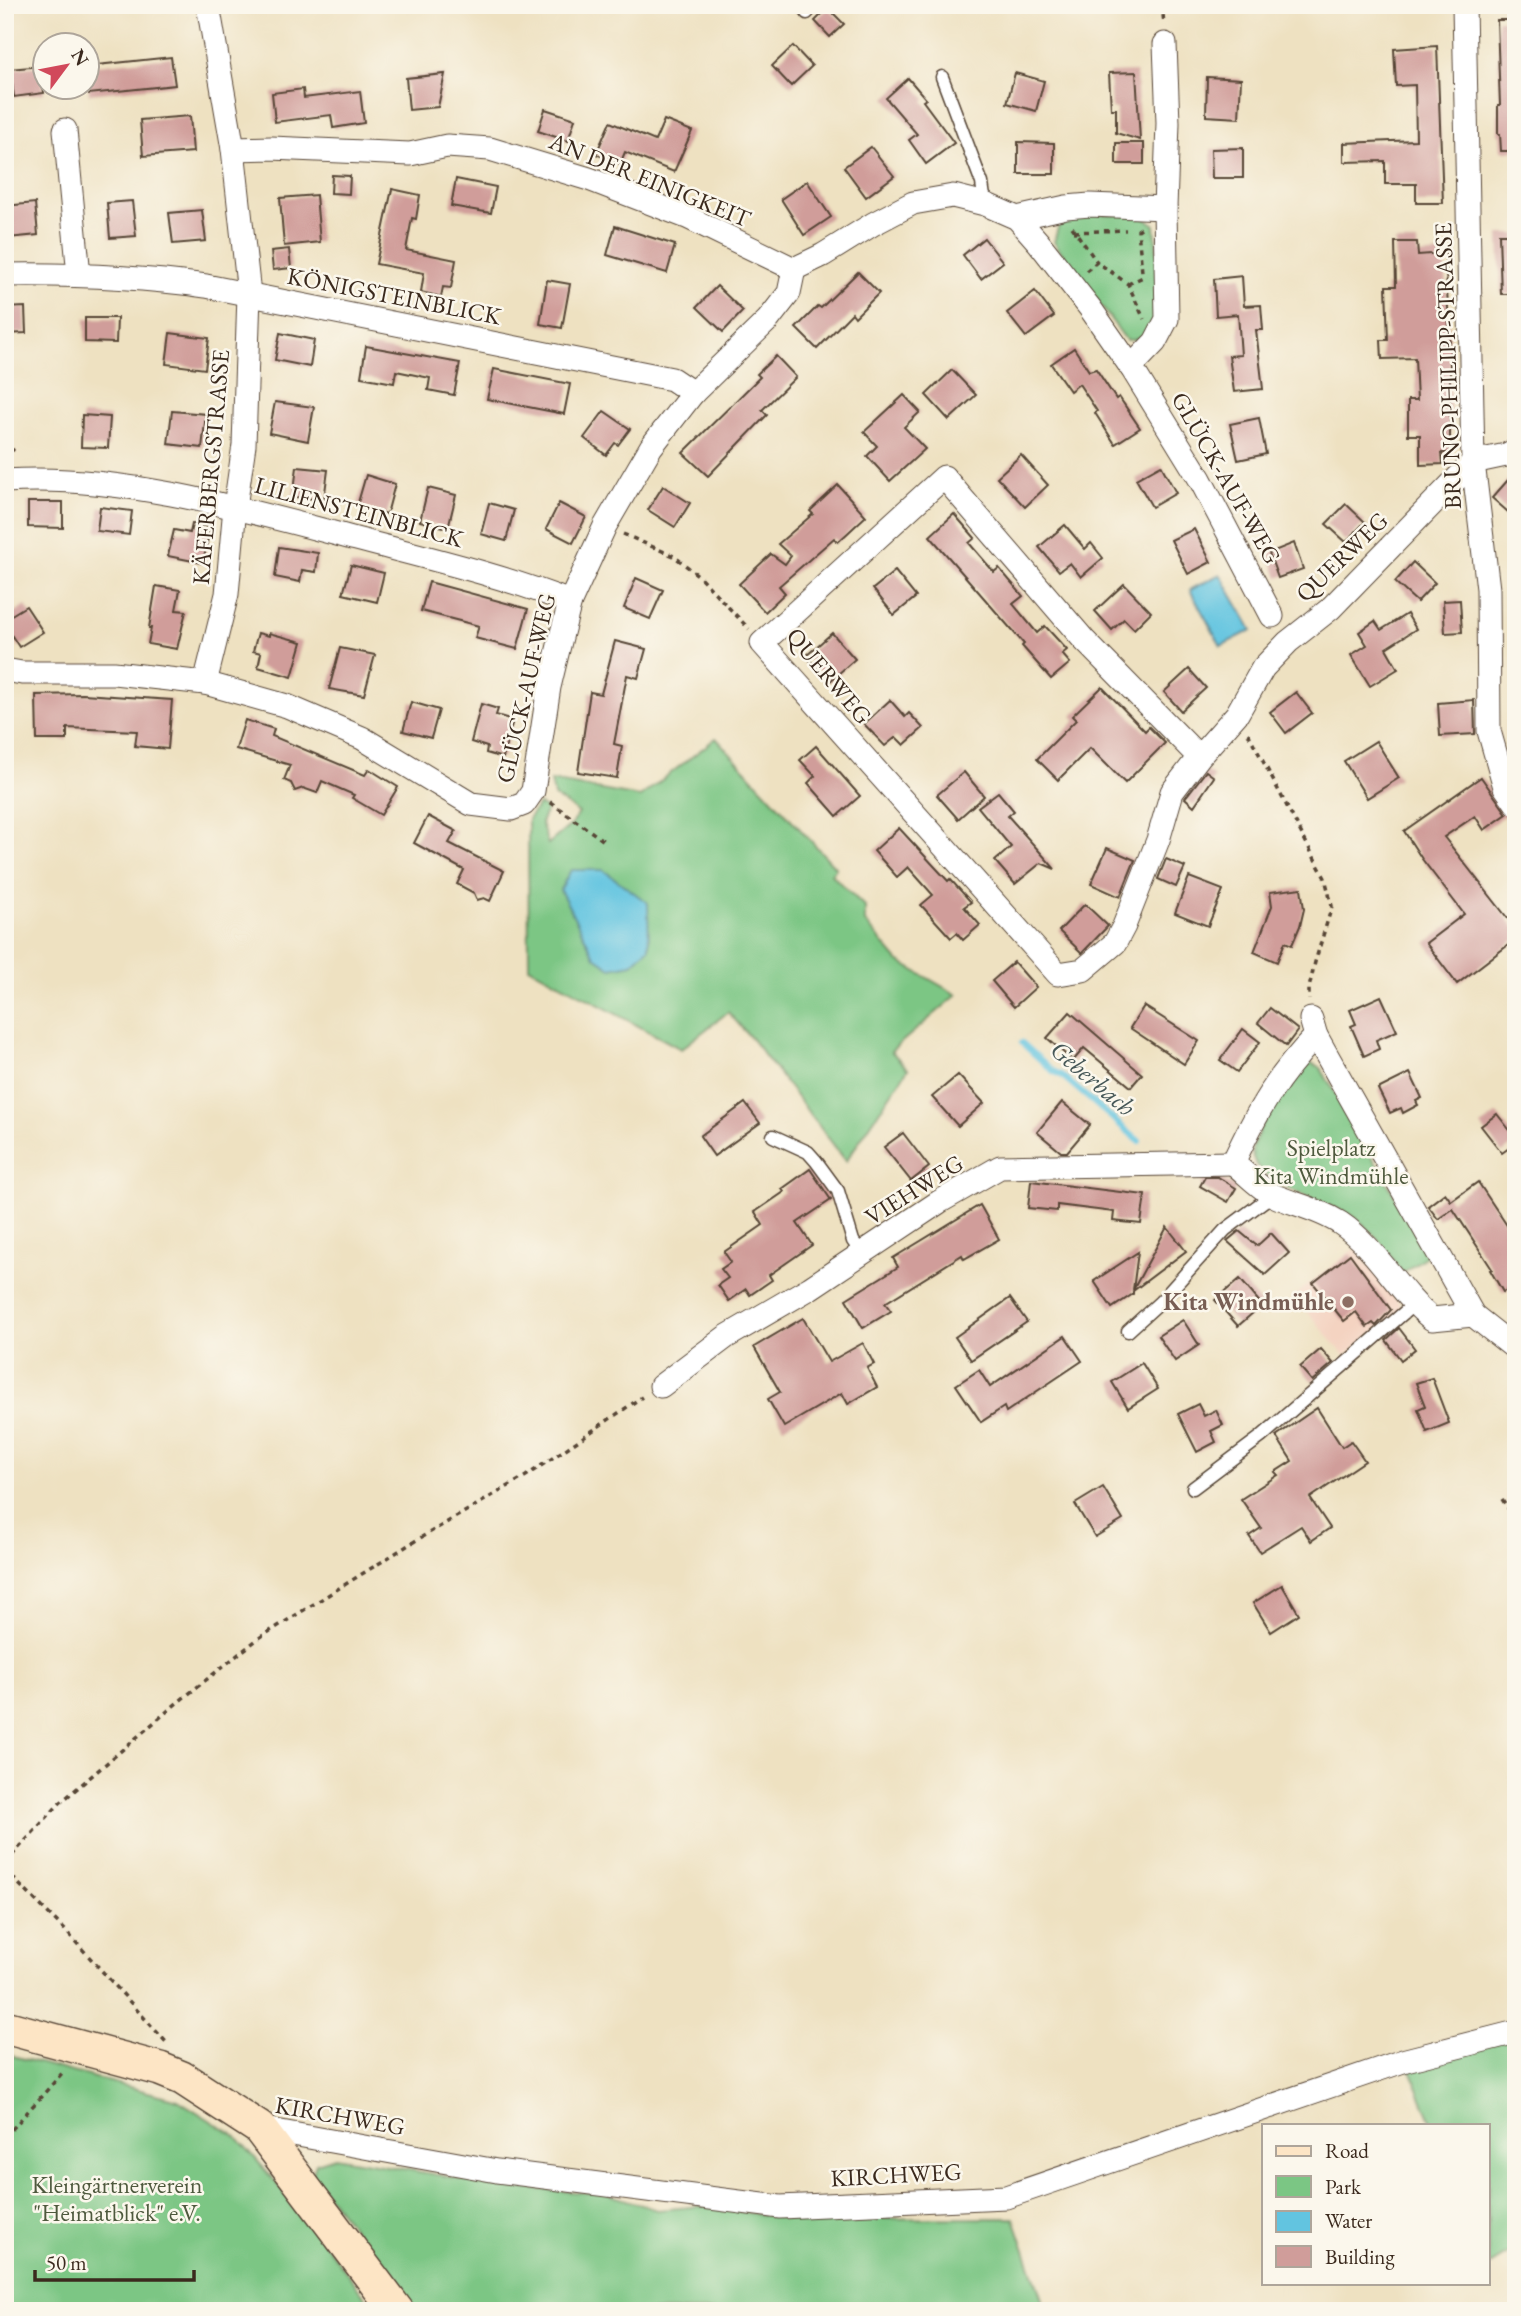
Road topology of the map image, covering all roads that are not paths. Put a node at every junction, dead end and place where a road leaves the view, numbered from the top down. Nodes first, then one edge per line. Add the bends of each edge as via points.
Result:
1 (208, 5) edge
2 (1464, 5) edge
3 (1166, 44) dead end
4 (942, 77) dead end
5 (65, 130) dead end
6 (233, 149) junction
7 (985, 204) junction
8 (1165, 208) junction
9 (1017, 218) junction
10 (794, 269) junction
11 (5, 275) edge
12 (79, 275) junction
13 (249, 294) junction
14 (1131, 367) junction
15 (693, 393) junction
16 (1516, 450) edge
17 (1473, 462) junction
18 (5, 481) edge
19 (235, 506) junction
20 (570, 602) junction
21 (1272, 617) dead end
22 (5, 670) edge
23 (205, 682) junction
24 (1199, 757) junction
25 (1516, 803) edge
26 (773, 1136) dead end
27 (1233, 1163) junction
28 (1272, 1195) junction
29 (862, 1254) junction
30 (1414, 1304) junction
31 (1473, 1315) junction
32 (1128, 1331) dead end
33 (1516, 1349) edge
34 (661, 1385) road end
35 (1193, 1488) dead end
36 (5, 2027) edge
37 (1516, 2032) edge
38 (259, 2128) junction
39 (397, 2311) edge

1 - 6 street, KÄFERBERGSTRASSE
2 - 17 street, BRUNO-PHILIPP-STRASSE
3 - 8 street
4 - 7 lane via 982,183
5 - 12 street
6 - 10 street, AN DER EINIGKEIT via 410,154 447,146 490,149 589,179 687,217
6 - 13 street, KÄFERBERGSTRASSE
7 - 9 street, GLÜCK-AUF-WEG
7 - 10 street, GLÜCK-AUF-WEG via 953,196 913,204
8 - 9 street via 1090,205
8 - 14 street via 1167,319 1155,342
9 - 14 street, GLÜCK-AUF-WEG
10 - 15 street, GLÜCK-AUF-WEG via 789,293 768,320
11 - 12 street, KÖNIGSTEINBLICK
12 - 13 street, KÖNIGSTEINBLICK via 167,281
13 - 15 street, KÖNIGSTEINBLICK via 672,379
13 - 19 street, KÄFERBERGSTRASSE via 244,445
14 - 21 street, GLÜCK-AUF-WEG via 1200,479
15 - 20 street, GLÜCK-AUF-WEG via 651,447 605,526
16 - 17 street
17 - 24 street, QUERWEG via 1330,609 1263,667 1237,714
17 - 25 street, BRUNO-PHILIPP-STRASSE via 1488,589 1489,731 1505,786
18 - 19 street, LILIENSTEINBLICK via 120,486
19 - 20 street, LILIENSTEINBLICK via 518,582
19 - 23 street, KÄFERBERGSTRASSE via 227,594
20 - 23 street, GLÜCK-AUF-WEG via 529,798 512,809 471,804 362,738 287,706
22 - 23 street via 114,673
24 - 24 street, QUERWEG via 1084,640 944,477 762,643 1058,974 1083,970 1115,943 1158,840 1172,792
26 - 29 lane via 808,1152 816,1161 838,1191 853,1241
27 - 28 street
27 - 29 street, VIEHWEG via 1000,1167
27 - 31 street via 1256,1115 1313,1028
28 - 30 street via 1339,1223 1368,1247
28 - 32 lane via 1224,1230
29 - 34 street, VIEHWEG via 726,1337
30 - 31 street via 1433,1319
30 - 35 lane via 1261,1437
31 - 33 street
36 - 38 street via 160,2069 182,2078
37 - 38 street, KIRCHWEG via 1406,2060 1006,2197 780,2207 497,2171
38 - 39 street

